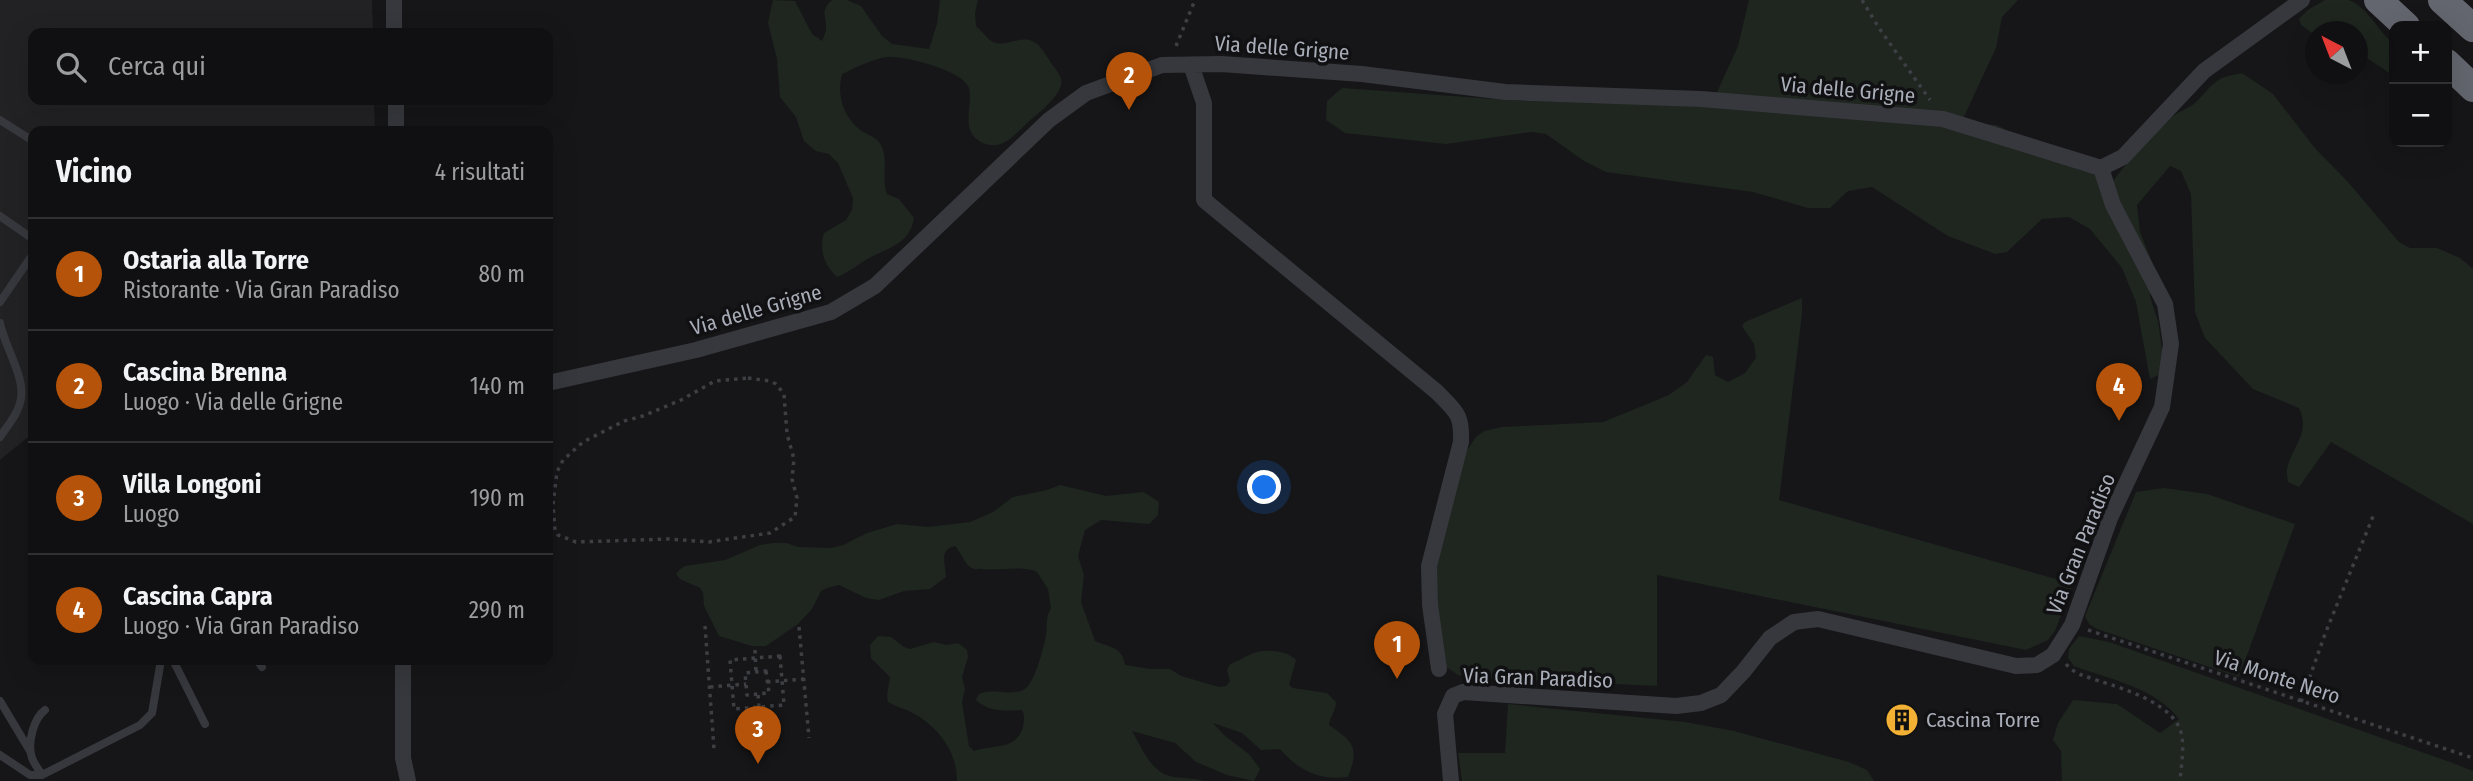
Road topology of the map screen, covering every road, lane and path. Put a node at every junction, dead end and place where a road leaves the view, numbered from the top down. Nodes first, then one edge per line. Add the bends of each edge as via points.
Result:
1 (394, 0) edge
2 (1195, 0) edge
3 (1862, 0) edge
4 (2378, 0) edge
5 (2442, 0) edge
6 (2298, 3) edge
7 (2401, 21) edge
8 (394, 28) edge
9 (2473, 28) edge
10 (1170, 65) junction
11 (1191, 65) junction
12 (2452, 69) edge
13 (2473, 88) edge
14 (396, 105) edge
15 (1943, 118) junction
16 (0, 120) edge
17 (396, 126) edge
18 (28, 138) edge
19 (2101, 168) junction
20 (0, 216) edge
21 (28, 236) edge
22 (28, 261) edge
23 (0, 302) edge
24 (0, 323) edge
25 (553, 382) edge
26 (0, 437) edge
27 (559, 466) joint
28 (2374, 514) dead end
29 (2072, 625) junction
30 (705, 626) dead end
31 (799, 627) dead end
32 (2057, 649) junction
33 (755, 650) dead end
34 (755, 658) junction
35 (160, 665) edge
36 (176, 665) edge
37 (403, 665) edge
38 (1439, 668) dead end
39 (756, 672) junction
40 (804, 679) junction
41 (782, 681) junction
42 (767, 682) junction
43 (747, 684) junction
44 (732, 685) junction
45 (710, 687) junction
46 (758, 695) junction
47 (0, 701) edge
48 (2301, 702) junction
49 (759, 707) junction
50 (45, 710) dead end
51 (205, 724) dead end
52 (809, 738) dead end
53 (762, 742) dead end
54 (714, 748) dead end
55 (30, 751) junction
56 (0, 755) edge
57 (2473, 758) edge
58 (39, 778) edge
59 (408, 781) edge
60 (1451, 781) edge
61 (2180, 781) edge

1 - 8 street
2 - 10 path
3 - 15 path
4 - 7 highway
5 - 9 highway
6 - 19 street via 2204,71 2123,157
10 - 11 street, Via delle Grigne
10 - 25 street, Via delle Grigne via 1086,93 1049,120 875,286 831,312 696,350
11 - 15 street, Via delle Grigne via 1362,74 1505,92 1701,99
11 - 38 street, Via Gran Paradiso via 1204,103 1204,200 1437,392 1462,422 1429,566
12 - 13 highway
14 - 17 street
15 - 19 street, Via delle Grigne
16 - 18 lane
19 - 29 street, Via Gran Paradiso via 2113,205 2165,304 2171,344 2162,407 2110,518
20 - 21 lane
22 - 23 lane
24 - 26 lane via 22,396
27 - 27 path via 555,530 576,542 709,542 746,537 776,531 797,511 784,394 764,379 715,381 589,438
28 - 48 path
29 - 32 street, Via Gran Paradiso
29 - 48 path, Via Monte Nero
30 - 45 path
31 - 40 path
32 - 60 street, Via Gran Paradiso via 2037,665 2016,666 1818,619 1794,622 1770,638 1721,695 1702,703 1676,706 1463,692 1452,696 1445,714
32 - 61 path via 2073,672 2125,689 2170,716 2182,737
33 - 34 path
34 - 39 path
34 - 41 path via 780,656
34 - 44 path via 730,660
35 - 58 lane via 152,713 140,725
36 - 51 lane
37 - 59 street via 403,758
39 - 42 path via 766,671
39 - 43 path via 746,673
40 - 41 path
40 - 52 path
41 - 42 path
41 - 49 path via 784,705
42 - 46 path via 769,694
43 - 44 path
43 - 46 path via 747,695
44 - 45 path
44 - 49 path via 734,709
45 - 54 path
46 - 49 path
47 - 55 lane
48 - 57 path, Via Monte Nero
49 - 53 path
50 - 55 lane via 32,734
55 - 58 lane
56 - 58 lane

